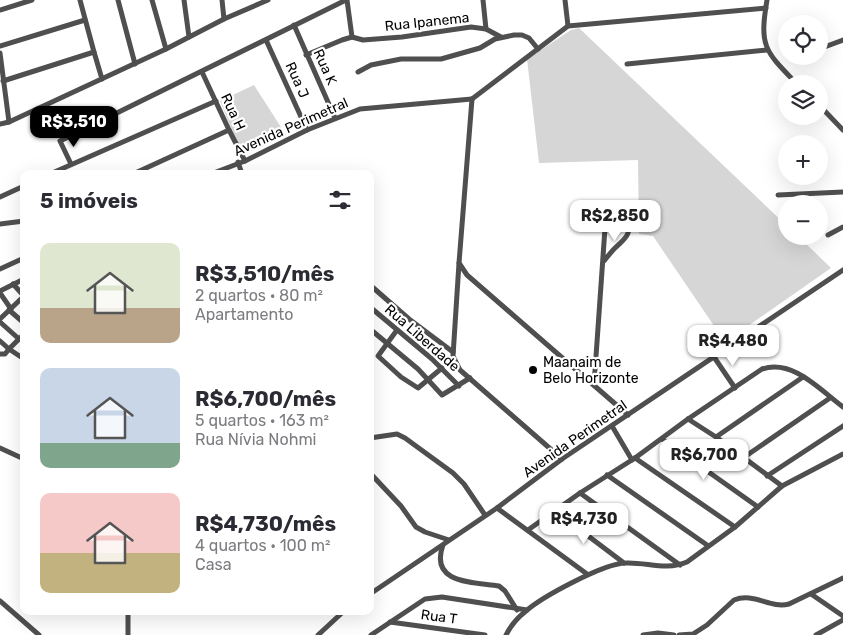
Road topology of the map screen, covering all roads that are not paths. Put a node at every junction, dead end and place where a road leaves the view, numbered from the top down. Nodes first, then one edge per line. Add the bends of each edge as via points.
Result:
1 (32, 0) edge
2 (80, 0) edge
3 (118, 0) edge
4 (152, 0) edge
5 (184, 0) edge
6 (222, 0) edge
7 (268, 0) edge
8 (347, 0) edge
9 (483, 0) edge
10 (565, 0) edge
11 (767, 0) edge
12 (259, 2) edge
13 (766, 8) junction
14 (0, 10) edge
15 (224, 19) junction
16 (85, 20) junction
17 (294, 25) junction
18 (568, 26) junction
19 (486, 29) junction
20 (189, 37) junction
21 (352, 37) junction
22 (502, 37) junction
23 (266, 40) junction
24 (843, 40) edge
25 (0, 46) edge
26 (828, 46) edge
27 (166, 49) junction
28 (538, 49) junction
29 (767, 50) junction
30 (94, 52) junction
31 (0, 53) edge
32 (306, 54) junction
33 (134, 64) junction
34 (628, 64) dead end
35 (202, 72) junction
36 (358, 72) dead end
37 (789, 75) edge
38 (102, 79) junction
39 (3, 81) junction
40 (472, 99) junction
41 (216, 101) junction
42 (828, 115) edge
43 (335, 118) junction
44 (9, 122) junction
45 (0, 124) edge
46 (229, 130) junction
47 (307, 130) junction
48 (843, 130) edge
49 (245, 160) junction
50 (238, 162) junction
51 (72, 164) junction
52 (59, 170) edge
53 (143, 170) edge
54 (220, 170) edge
55 (241, 170) edge
56 (20, 188) edge
57 (843, 192) edge
58 (794, 195) edge
59 (0, 197) edge
60 (20, 222) edge
61 (0, 224) edge
62 (843, 227) edge
63 (828, 235) dead end
64 (20, 260) edge
65 (604, 261) junction
66 (459, 263) junction
67 (0, 269) edge
68 (843, 270) edge
69 (20, 281) edge
70 (0, 282) edge
71 (13, 284) junction
72 (374, 288) edge
73 (1, 291) edge
74 (20, 292) edge
75 (19, 301) edge
76 (10, 310) junction
77 (374, 310) edge
78 (0, 319) edge
79 (20, 319) edge
80 (397, 330) junction
81 (374, 332) edge
82 (19, 339) joint
83 (0, 341) edge
84 (387, 343) junction
85 (9, 349) junction
86 (453, 352) junction
87 (0, 354) edge
88 (20, 356) edge
89 (714, 357) junction
90 (442, 368) junction
91 (803, 377) junction
92 (428, 378) junction
93 (470, 378) junction
94 (594, 385) junction
95 (459, 386) junction
96 (735, 388) junction
97 (830, 398) junction
98 (843, 407) edge
99 (628, 415) junction
100 (688, 419) junction
101 (612, 426) junction
102 (843, 426) edge
103 (374, 437) edge
104 (716, 437) junction
105 (662, 439) junction
106 (0, 448) edge
107 (843, 454) edge
108 (20, 457) edge
109 (743, 458) junction
110 (562, 459) junction
111 (633, 459) junction
112 (607, 475) junction
113 (767, 476) junction
114 (374, 477) edge
115 (782, 486) junction
116 (580, 493) junction
117 (758, 506) junction
118 (497, 508) junction
119 (555, 510) junction
120 (485, 515) junction
121 (735, 527) junction
122 (528, 530) junction
123 (449, 540) junction
124 (443, 544) junction
125 (707, 545) junction
126 (624, 562) junction
127 (680, 565) junction
128 (587, 574) junction
129 (843, 578) edge
130 (374, 591) edge
131 (811, 594) junction
132 (0, 602) edge
133 (517, 610) junction
134 (527, 610) junction
135 (128, 615) edge
136 (340, 615) edge
137 (843, 616) edge
138 (843, 620) edge
139 (390, 622) junction
140 (34, 633) edge
141 (128, 633) edge
142 (39, 635) edge
143 (122, 635) edge
144 (318, 635) edge
145 (371, 635) edge
146 (485, 635) edge
147 (506, 635) edge
148 (643, 635) edge
149 (674, 635) edge
150 (680, 635) edge
151 (816, 635) edge

1 - 14 street
2 - 16 street
3 - 33 street
4 - 27 street
5 - 20 street
6 - 15 street
7 - 12 street
8 - 17 street
8 - 21 street
9 - 19 street
10 - 18 street
11 - 13 street
12 - 15 street
13 - 18 street
13 - 29 street via 763,35
15 - 20 street
16 - 25 street
16 - 30 street
17 - 23 street
17 - 32 street, Rua K
18 - 28 street
19 - 21 street, Rua Ipanema via 471,27 363,40
19 - 22 street, Rua Ipanema
20 - 27 street
21 - 32 street
22 - 28 street via 522,35
22 - 36 street via 480,48 441,59 401,59 371,65
23 - 35 street
23 - 47 street, Rua J
24 - 26 street
27 - 33 street
28 - 40 street
29 - 34 street
29 - 37 street
30 - 38 street
30 - 39 street
31 - 39 street
32 - 43 street, Rua K
33 - 38 street
35 - 41 street, Rua H
35 - 51 street via 60,141
38 - 44 street
39 - 44 street
40 - 43 street, Avenida Perimetral via 360,109
40 - 66 street
41 - 46 street, Rua H
41 - 51 street
42 - 48 street
43 - 47 street, Avenida Perimetral
44 - 45 street
46 - 49 street, Rua H
46 - 53 street
47 - 49 street, Avenida Perimetral
49 - 50 street, Avenida Perimetral
50 - 54 street, Avenida Perimetral
50 - 55 street
51 - 52 street
56 - 59 street
57 - 58 street
60 - 61 street
62 - 63 street
64 - 67 street
65 - 65 street via 605,228 609,219 612,216 624,218 630,231
65 - 94 street
66 - 86 street
66 - 94 street via 467,275
68 - 89 street, Avenida Perimetral
69 - 71 street
70 - 73 street
71 - 73 street
71 - 74 street
72 - 86 street
73 - 76 street
75 - 76 street
76 - 78 street
76 - 79 street
77 - 80 street, Rua Liberdade
78 - 82 street
80 - 84 street
80 - 90 street, Rua Liberdade
81 - 84 street
82 - 85 street
83 - 85 street
84 - 92 street
84 - 92 street via 379,357 418,388
85 - 87 street
85 - 88 street
86 - 93 street via 460,370
89 - 96 street
89 - 99 street, Avenida Perimetral
90 - 92 street
90 - 95 street, Rua Liberdade
91 - 96 street via 786,368 771,366
91 - 97 street
91 - 104 street
92 - 95 street via 442,395
93 - 95 street
93 - 110 street
94 - 99 street
96 - 100 street
97 - 98 street
97 - 109 street
99 - 101 street, Avenida Perimetral
100 - 104 street
100 - 105 street
101 - 110 street, Avenida Perimetral
101 - 111 street
102 - 113 street
103 - 120 street via 398,434 405,438 453,473
104 - 109 street
105 - 111 street
105 - 117 street
106 - 108 street
107 - 115 street
109 - 113 street
110 - 118 street, Avenida Perimetral
111 - 112 street
111 - 121 street
112 - 116 street
112 - 125 street
113 - 115 street
114 - 123 street via 416,527
115 - 117 street
116 - 119 street
116 - 127 street
117 - 121 street
118 - 120 street, Avenida Perimetral
118 - 122 street
119 - 122 street
119 - 126 street
120 - 123 street, Avenida Perimetral
121 - 125 street
122 - 128 street
123 - 124 street, Avenida Perimetral
124 - 130 street, Avenida Perimetral
124 - 133 street via 440,563 446,575 499,586
125 - 127 street
126 - 127 street via 662,567
126 - 128 street
128 - 134 street
129 - 131 street via 830,581
131 - 137 street
131 - 150 street via 781,606 747,596 740,598 693,634
132 - 140 street
133 - 134 street
133 - 139 street via 432,597 425,598
134 - 147 street
135 - 141 street
136 - 144 street
138 - 151 street
139 - 145 street
139 - 146 street, Rua T
140 - 142 street
141 - 143 street
148 - 149 street

